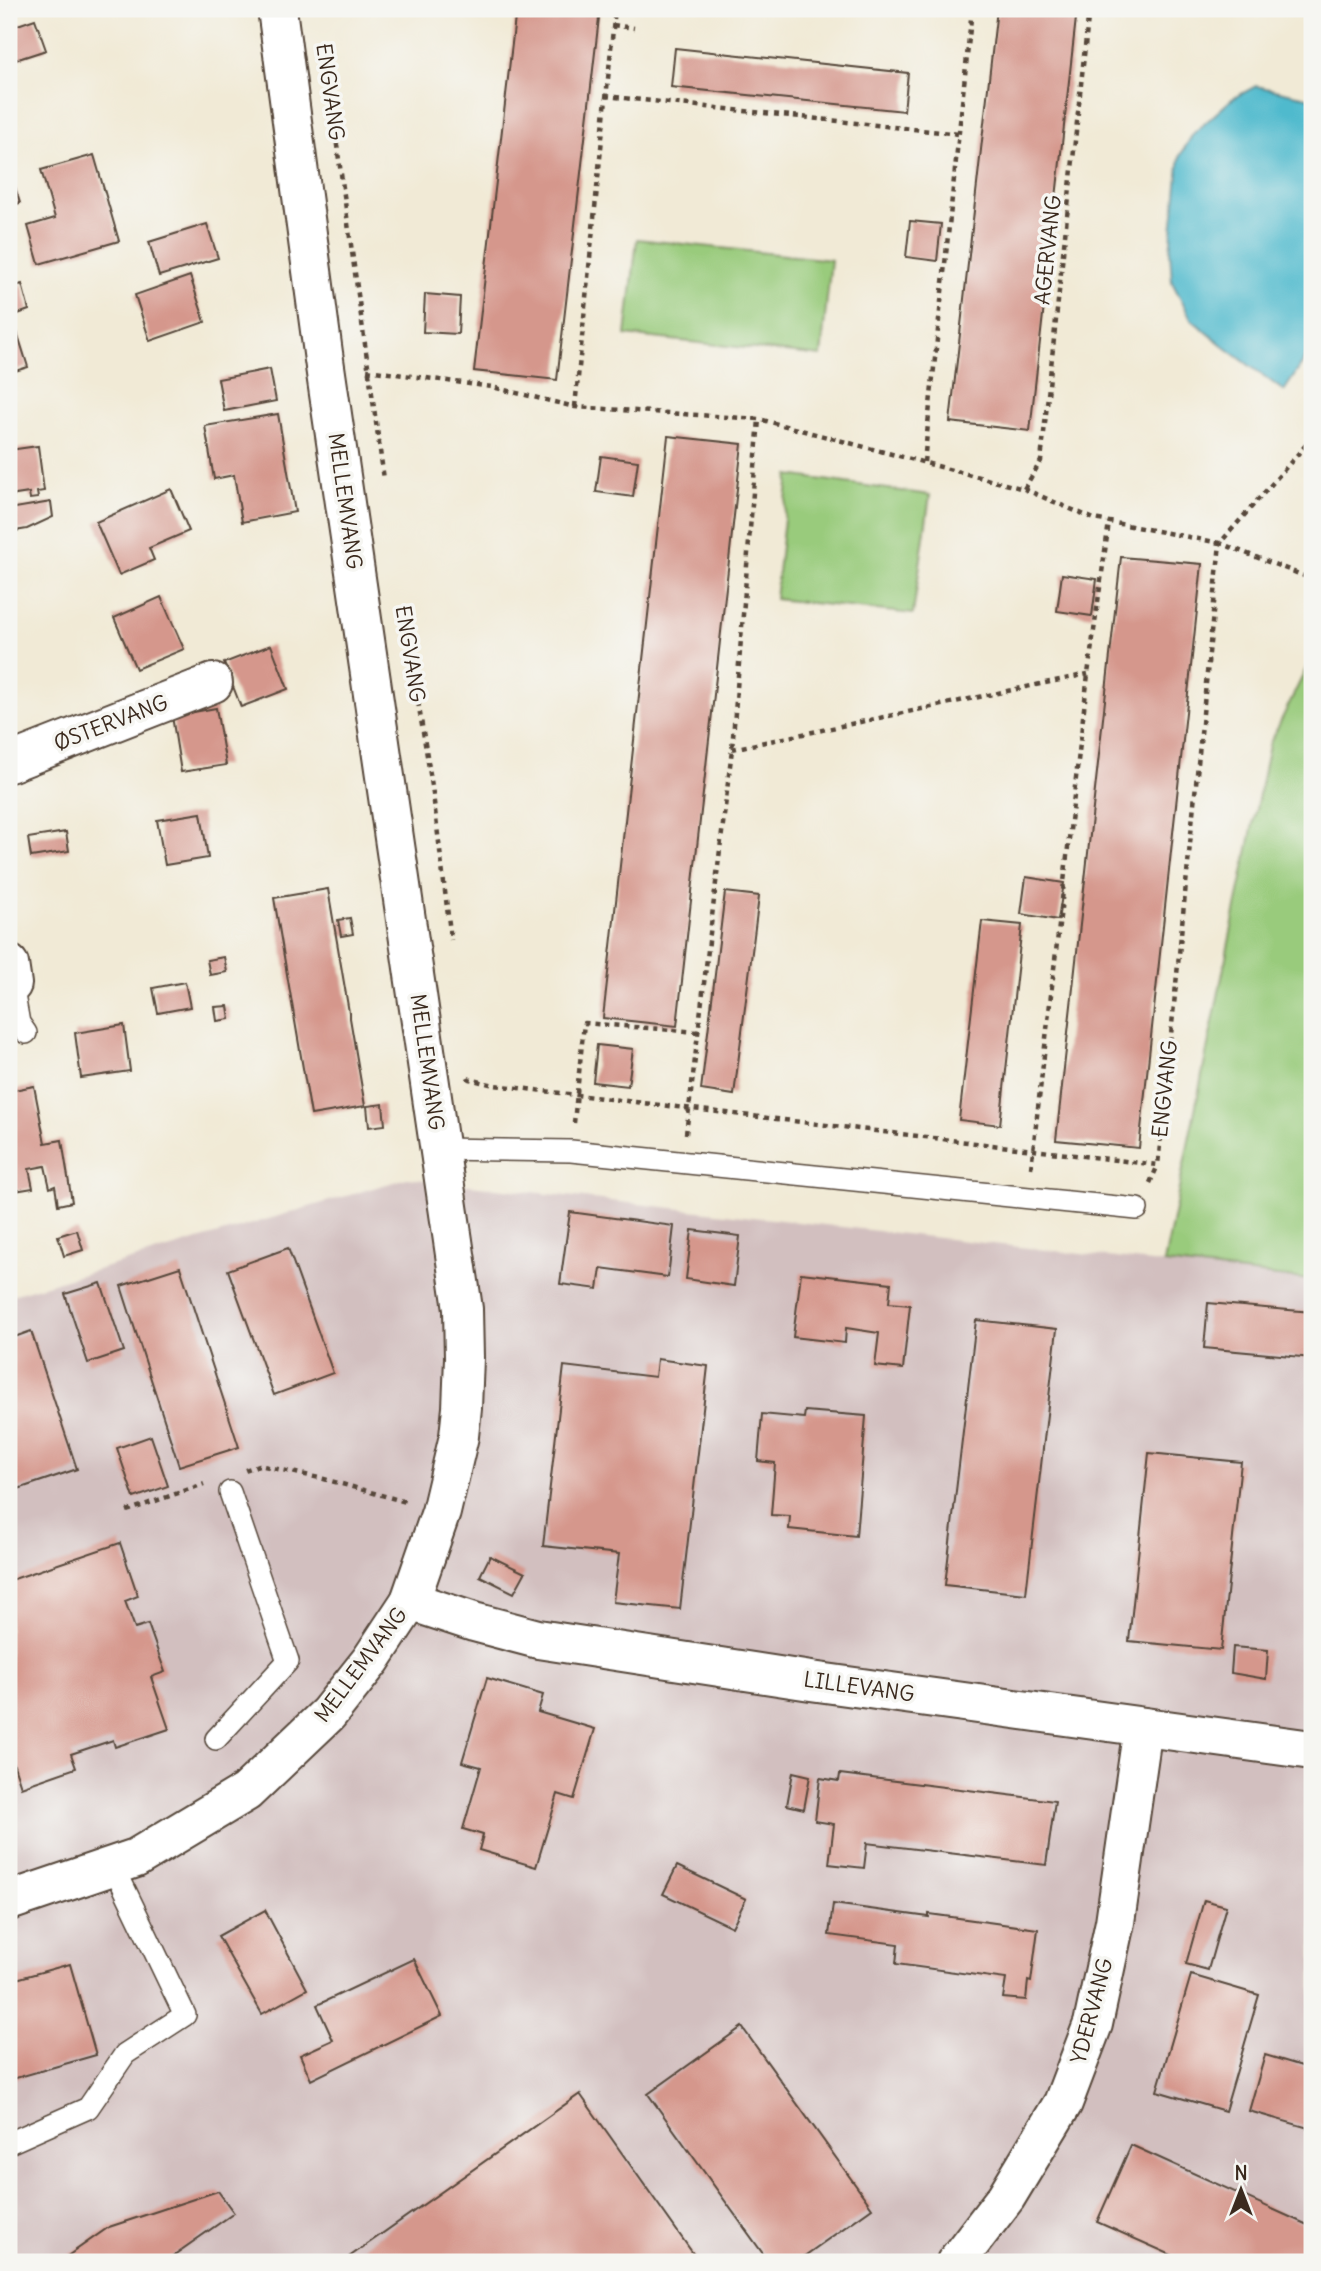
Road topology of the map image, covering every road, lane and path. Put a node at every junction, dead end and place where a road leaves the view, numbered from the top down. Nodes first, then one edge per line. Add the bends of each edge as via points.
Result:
1 (277, 9) edge
2 (615, 9) edge
3 (972, 9) edge
4 (1089, 9) edge
5 (612, 25) junction
6 (634, 28) dead end
7 (605, 96) junction
8 (333, 115) dead end
9 (959, 134) junction
10 (323, 353) junction
11 (368, 370) junction
12 (576, 407) junction
13 (759, 419) junction
14 (1312, 438) edge
15 (924, 462) junction
16 (1024, 489) junction
17 (385, 492) dead end
18 (1109, 522) junction
19 (1220, 543) junction
20 (1312, 579) edge
21 (403, 614) dead end
22 (1088, 674) junction
23 (213, 683) dead end
24 (732, 749) junction
25 (9, 763) edge
26 (452, 946) dead end
27 (10, 978) edge
28 (698, 1032) junction
29 (26, 1033) dead end
30 (467, 1066) dead end
31 (577, 1095) junction
32 (689, 1109) junction
33 (440, 1149) junction
34 (1034, 1150) junction
35 (571, 1152) junction
36 (682, 1163) junction
37 (1027, 1197) junction
38 (1138, 1209) dead end
39 (226, 1482) junction
40 (127, 1511) dead end
41 (441, 1512) junction
42 (410, 1601) junction
43 (1143, 1727) junction
44 (216, 1739) dead end
45 (1312, 1750) edge
46 (113, 1866) junction
47 (9, 1900) edge
48 (9, 2143) edge
49 (956, 2262) edge

1 - 10 street, MELLEMVANG
2 - 5 path
3 - 9 path
4 - 16 path, AGERVANG via 1041,461
5 - 6 path
5 - 7 path
7 - 9 path
7 - 12 path
8 - 11 path, ENGVANG
9 - 15 path
10 - 11 path
10 - 33 street, MELLEMVANG
11 - 12 path via 492,387
11 - 17 path, ENGVANG
12 - 13 path
13 - 15 path
13 - 24 path
14 - 19 path
15 - 16 path
16 - 18 path
18 - 19 path
18 - 22 path
19 - 20 path
19 - 34 path, ENGVANG via 1158,1165
21 - 26 path, ENGVANG via 432,786
22 - 24 path
22 - 34 path
23 - 25 street, ØSTERVANG
24 - 28 path
27 - 29 lane via 19,1023
28 - 31 path via 584,1023
28 - 32 path
30 - 31 path, ENGVANG via 469,1079
31 - 32 path, ENGVANG
31 - 35 path
32 - 34 path, ENGVANG
32 - 36 path
33 - 35 lane
33 - 41 street, MELLEMVANG via 463,1309 464,1358 459,1436
34 - 37 path
35 - 36 lane
36 - 37 lane
37 - 38 lane
39 - 40 path
39 - 41 path via 259,1465
39 - 44 lane via 288,1661
41 - 42 street, MELLEMVANG
42 - 43 street, LILLEVANG via 538,1639
42 - 46 street, MELLEMVANG via 328,1714 246,1792 136,1858
43 - 45 street, LILLEVANG
43 - 49 street, YDERVANG via 1115,1922 1093,2024 1063,2103 1006,2197
46 - 47 street, MELLEMVANG
46 - 48 lane via 185,2015 125,2054 88,2108

